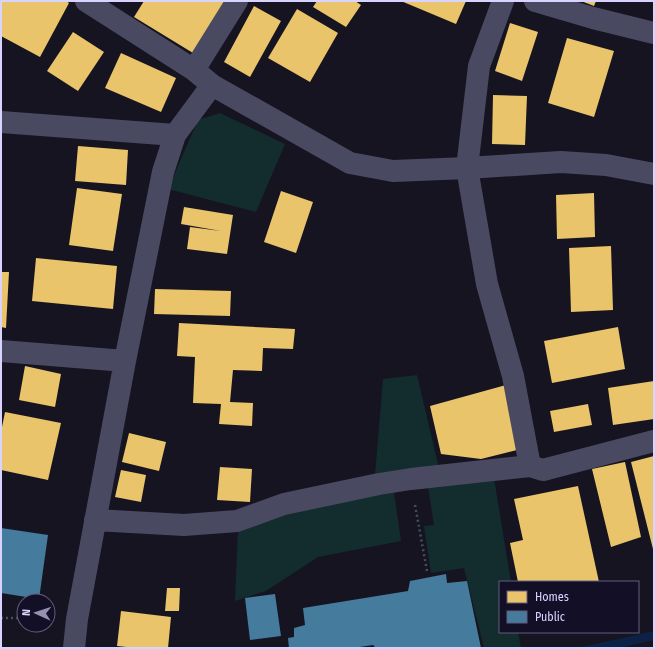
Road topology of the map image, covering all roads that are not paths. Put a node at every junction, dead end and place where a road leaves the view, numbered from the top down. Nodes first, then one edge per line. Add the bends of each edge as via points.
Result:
1 (86, 1) edge
2 (237, 1) edge
3 (503, 1) edge
4 (535, 1) edge
5 (654, 34) edge
6 (194, 70) junction
7 (212, 85) junction
8 (1, 122) edge
9 (175, 135) junction
10 (467, 168) junction
11 (654, 174) edge
12 (1, 351) edge
13 (125, 361) junction
14 (654, 441) edge
15 (530, 466) junction
16 (95, 520) junction
17 (74, 648) edge

1 - 6 street
2 - 6 street
3 - 10 street via 479,66
4 - 5 street
6 - 7 street
7 - 9 street
7 - 10 street via 350,163 393,171
8 - 9 street
9 - 13 street via 163,172
10 - 11 street via 562,162 606,165
10 - 15 street via 487,284 513,376
12 - 13 street
13 - 16 street
14 - 15 street via 543,470
15 - 16 street via 379,484 284,504 237,521 184,525
16 - 17 street

